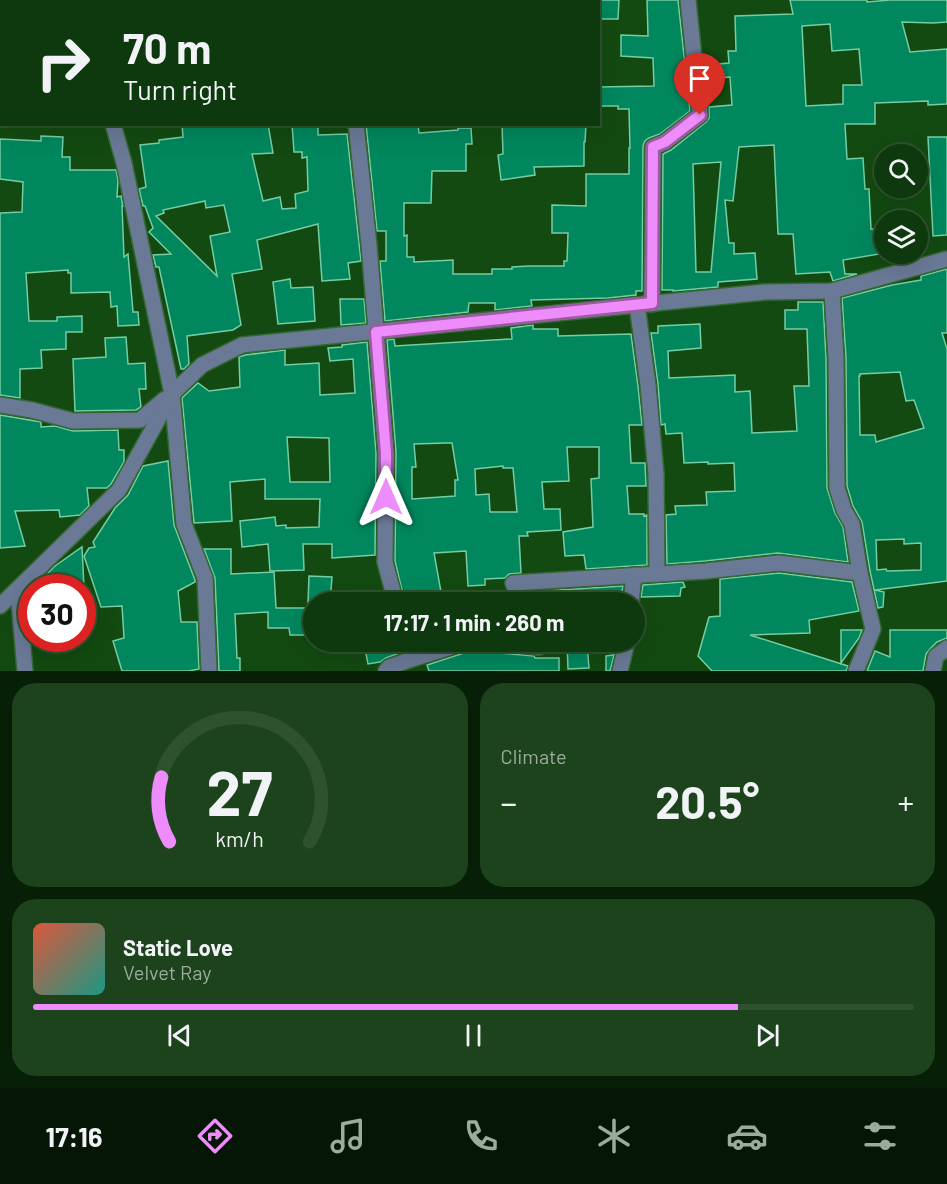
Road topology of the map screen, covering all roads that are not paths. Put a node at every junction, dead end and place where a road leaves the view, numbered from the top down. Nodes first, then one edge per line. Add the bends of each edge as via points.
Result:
1 (688, 0) edge
2 (114, 126) edge
3 (356, 126) edge
4 (947, 260) edge
5 (832, 291) junction
6 (644, 304) junction
7 (376, 332) junction
8 (172, 394) junction
9 (0, 405) edge
10 (860, 573) junction
11 (33, 574) edge
12 (657, 574) junction
13 (634, 575) junction
14 (18, 589) edge
15 (393, 592) edge
16 (517, 592) edge
17 (632, 592) edge
18 (0, 606) edge
19 (947, 648) edge
20 (23, 652) edge
21 (410, 652) edge
22 (435, 652) edge
23 (625, 652) edge
24 (412, 659) junction
25 (25, 671) edge
26 (209, 671) edge
27 (386, 671) edge
28 (620, 671) edge
29 (856, 671) edge
30 (933, 671) edge

1 - 6 street via 700,115 653,147
2 - 8 street
3 - 7 street
4 - 5 street
5 - 6 street via 765,292
5 - 10 street via 837,488 852,524
6 - 7 street
6 - 12 street via 656,474
7 - 8 street via 242,345 202,365
7 - 15 street via 386,453 385,562
8 - 9 street via 140,420 73,421
8 - 11 street via 119,490
8 - 26 street via 184,524 205,578
10 - 12 street via 778,563
10 - 29 street via 873,629
12 - 13 street
13 - 16 street via 513,583
13 - 17 street
14 - 18 street
19 - 30 street via 936,656
20 - 25 street
21 - 24 street
22 - 24 street
23 - 28 street
24 - 27 street

